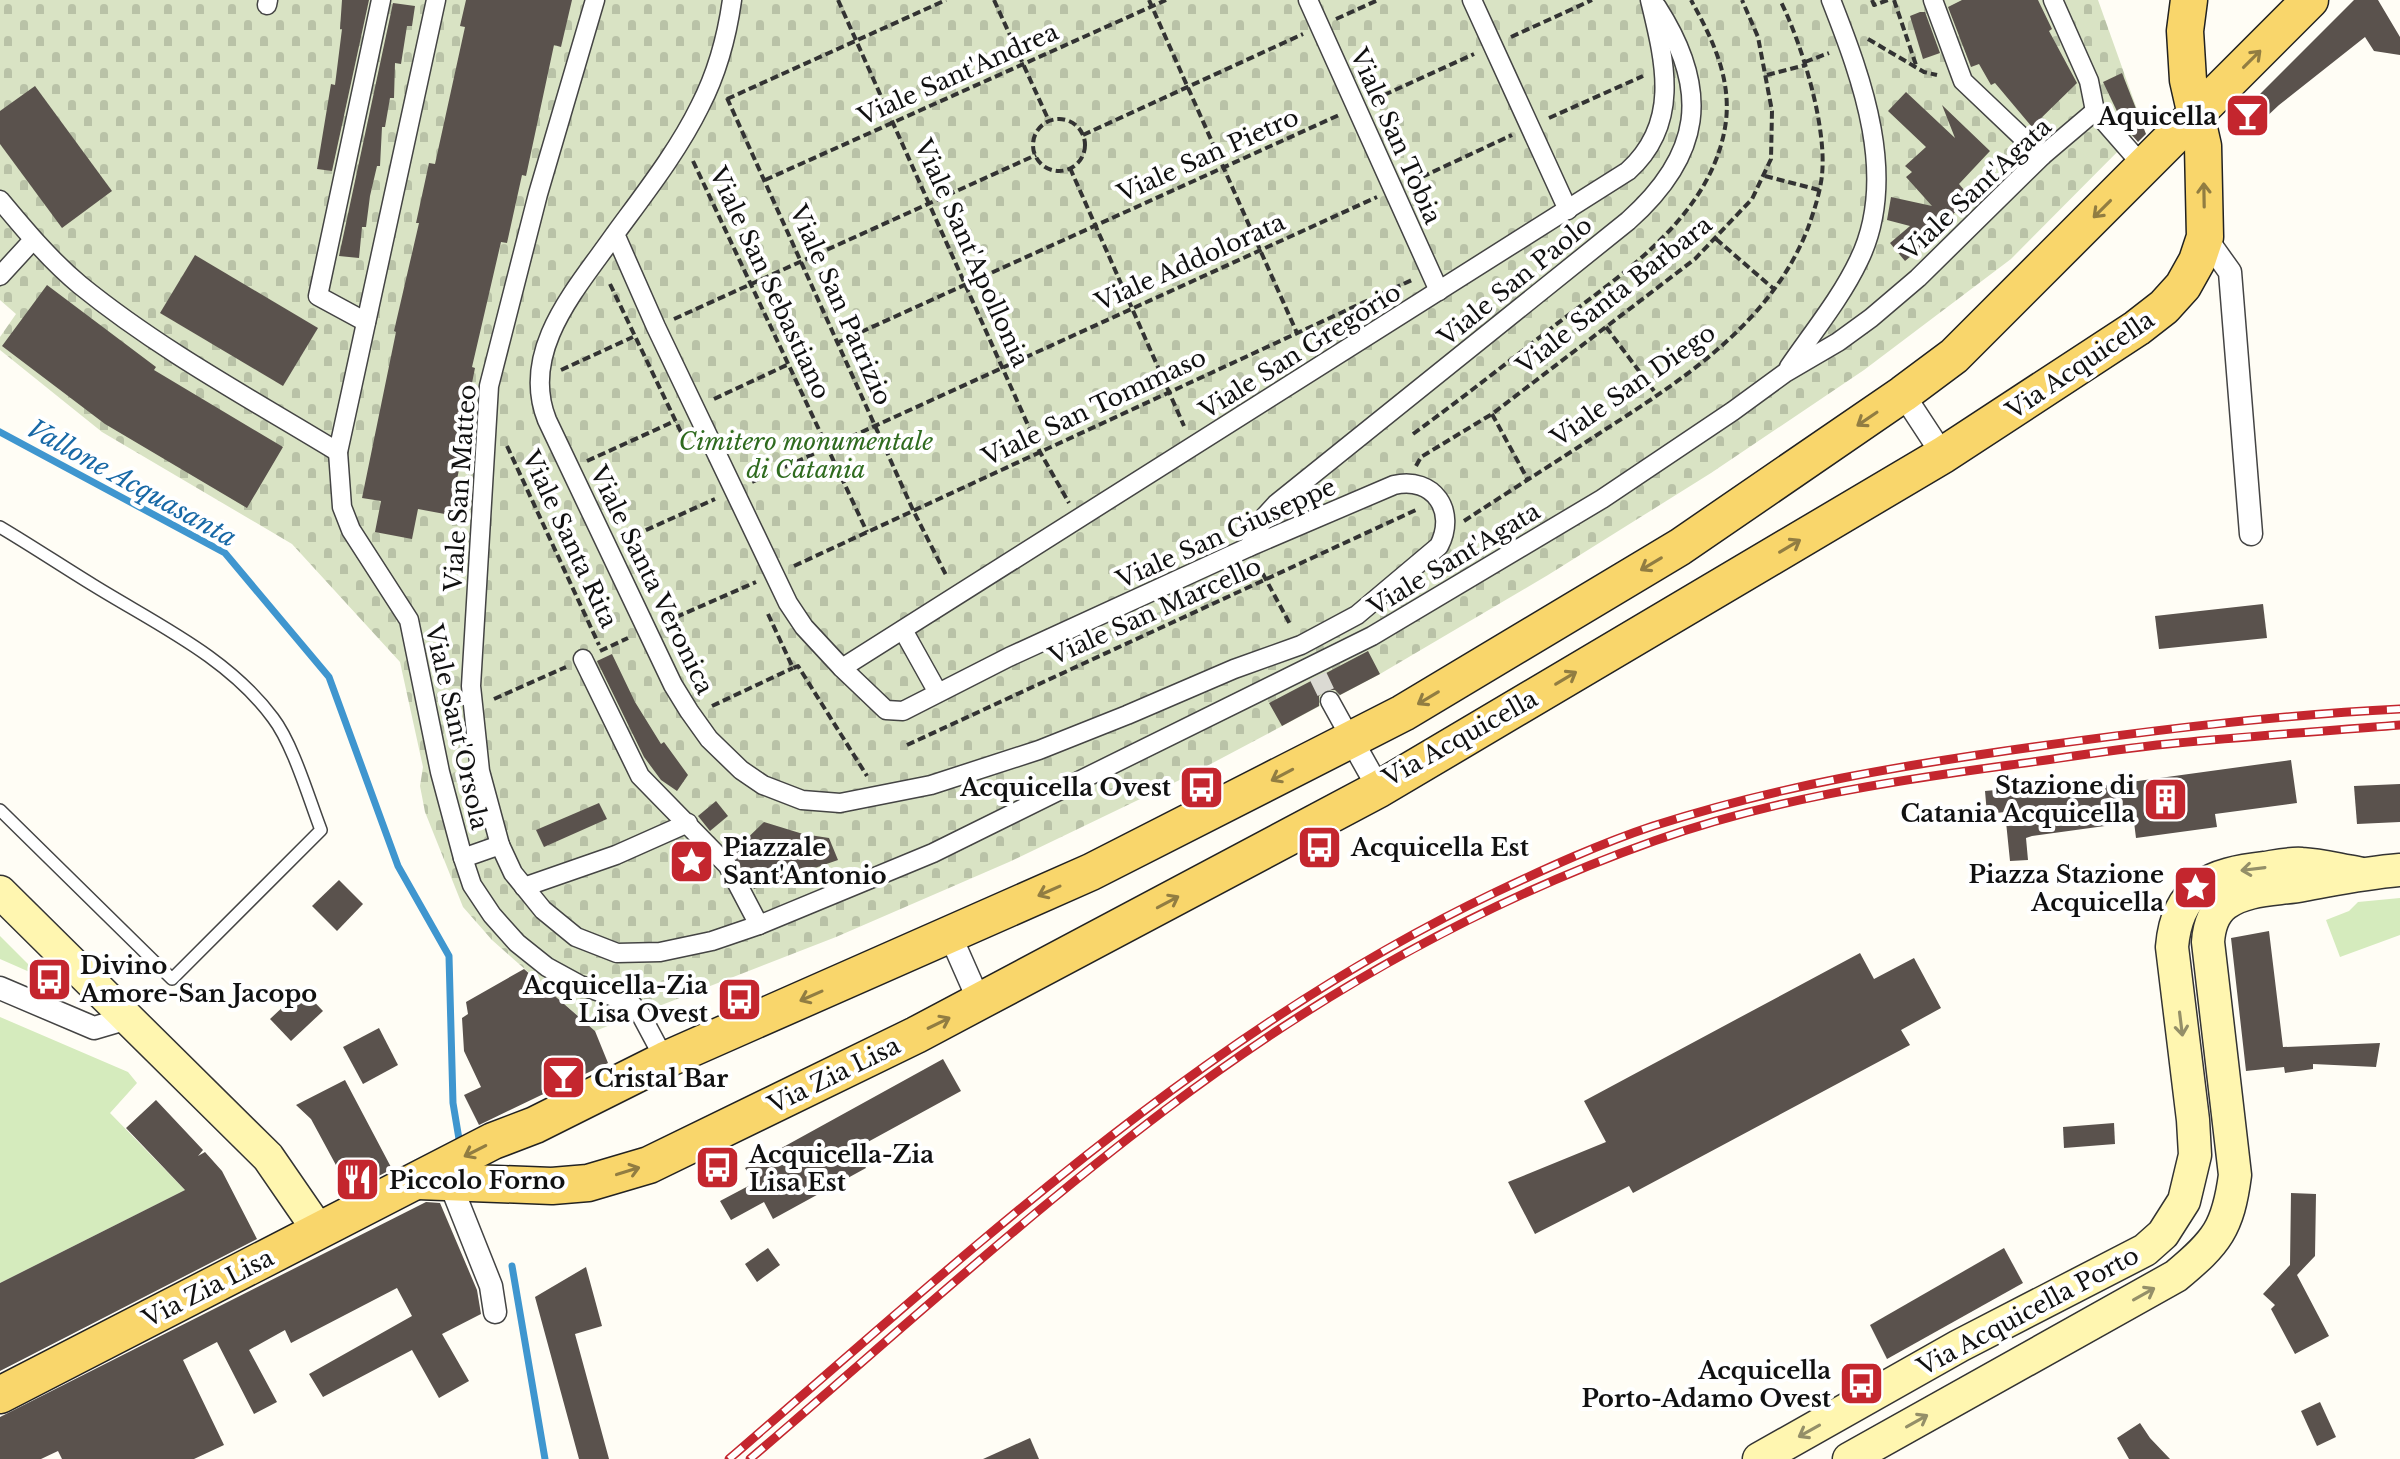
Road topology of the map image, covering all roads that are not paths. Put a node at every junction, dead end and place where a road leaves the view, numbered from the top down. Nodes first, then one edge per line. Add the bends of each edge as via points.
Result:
1 (381, 0) edge
2 (436, 0) edge
3 (595, 0) edge
4 (732, 0) edge
5 (1308, 0) edge
6 (1472, 0) edge
7 (1651, 0) edge
8 (1831, 0) edge
9 (1933, 0) edge
10 (2053, 0) edge
11 (2189, 0) edge
12 (2310, 0) edge
13 (2095, 111) junction
14 (2197, 114) junction
15 (2042, 156) junction
16 (2144, 167) junction
17 (0, 200) edge
18 (1568, 210) junction
19 (615, 234) junction
20 (2205, 237) junction
21 (33, 240) junction
22 (0, 276) edge
23 (1439, 291) junction
24 (366, 322) junction
25 (1785, 373) junction
26 (1903, 394) junction
27 (338, 452) junction
28 (1943, 455) junction
29 (0, 527) edge
30 (2251, 534) dead end
31 (1249, 547) junction
32 (903, 630) junction
33 (1301, 645) junction
34 (583, 659) road end
35 (842, 668) junction
36 (1315, 671) junction
37 (937, 691) junction
38 (1330, 701) tunnel mouth
39 (1351, 739) junction
40 (1379, 789) junction
41 (0, 810) edge
42 (688, 823) junction
43 (500, 845) junction
44 (463, 858) junction
45 (2400, 870) edge
46 (2358, 873) junction
47 (524, 887) junction
48 (0, 892) edge
49 (759, 925) junction
50 (950, 935) junction
51 (0, 988) edge
52 (980, 1003) junction
53 (128, 1018) junction
54 (665, 1060) junction
55 (535, 1125) junction
56 (433, 1182) junction
57 (552, 1186) junction
58 (319, 1231) junction
59 (495, 1312) dead end
60 (0, 1395) edge
61 (1763, 1458) edge
62 (1849, 1459) edge

1 - 24 street via 318,296
2 - 24 street, Viale Sant'Orsola
3 - 43 street, Viale San Matteo via 489,386 471,686 480,771
4 - 19 street, Viale Santa Veronica via 701,105
5 - 23 street, Viale San Tobia
6 - 18 street
7 - 18 street, Viale San Gregorio via 1666,86 1659,127 1628,171
7 - 31 street, Viale San Paolo via 1685,62 1693,98 1677,165 1628,221 1276,504
8 - 25 street via 1871,125 1879,192 1860,258
9 - 15 street via 1963,81
10 - 13 street via 2089,81
11 - 14 main road via 2188,80
14 -> 12 main road, Via Acquicella
13 - 15 street, Viale Sant'Agata
13 - 16 street
14 - 16 main road, Via Acquicella
20 -> 14 main road, Via Acquicella
15 - 25 street, Viale Sant'Agata via 1871,318
16 -> 26 main road, Via Acquicella via 1954,356
17 - 21 street
18 - 23 street, Viale San Gregorio
19 - 33 street, Viale Santa Veronica via 557,319 545,346 539,401 673,685 709,739 763,785 802,800 840,803 931,785 1039,750
19 - 35 street, Viale San Giuseppe via 773,576 804,627
20 - 28 main road, Via Acquicella via 2183,286 2164,307
20 - 30 street via 2230,272
21 - 22 street
21 - 27 street via 79,284 164,347
23 - 32 street, Viale San Gregorio
24 - 27 street, Viale Sant'Orsola
25 - 36 street, Viale Sant'Agata via 1602,499
26 - 28 street
26 -> 39 main road, Via Acquicella via 1680,547
27 - 44 street, Viale Sant'Orsola via 342,507 351,530 409,620
40 -> 28 main road, Via Acquicella
29 - 41 lane via 218,662 274,719 321,830 172,979
31 - 33 street, Viale San Giuseppe via 1394,485 1418,483 1437,498 1447,521 1439,546 1357,615
31 - 37 street, Viale San Giuseppe
32 - 35 street, Viale San Gregorio
32 - 37 street
33 - 36 street
34 - 42 street via 640,776
35 - 37 street, Viale San Giuseppe via 886,710 903,711
36 - 49 street, Viale Sant'Agata via 933,853
38 - 39 street
39 - 40 street, Via Acquicella
39 -> 50 main road, Via Zia Lisa via 1091,872
52 -> 40 main road, Via Zia Lisa
42 - 47 street
42 - 49 street via 728,866
43 - 44 street
43 - 47 street, Viale San Matteo
44 - 54 street, Viale Sant'Orsola via 472,885 517,943 580,985 631,1003
45 - 46 main road
46 -> 61 main road, Via Acquicella Porto via 2300,864 2219,875 2193,893 2180,911 2172,947 2195,1155 2184,1201 2163,1234 2145,1250 1959,1346
62 -> 46 main road, Via Acquicella Porto via 2176,1276 2202,1254 2222,1230 2235,1175 2208,942 2214,915 2251,893
47 - 49 street, Viale Sant'Agata via 576,937 617,953 660,952
48 - 53 main road
50 - 52 street
50 -> 54 main road, Via Zia Lisa
51 - 53 street via 94,1028
57 -> 52 main road, Via Zia Lisa via 588,1183 649,1165
53 - 58 main road via 268,1157
54 - 55 main road, Via Zia Lisa
55 -> 56 main road, Via Zia Lisa via 493,1141
55 - 57 main road via 529,1161
56 - 57 main road, Via Zia Lisa
56 - 58 main road, Via Zia Lisa
56 - 59 street via 491,1286
58 - 60 main road, Via Zia Lisa

